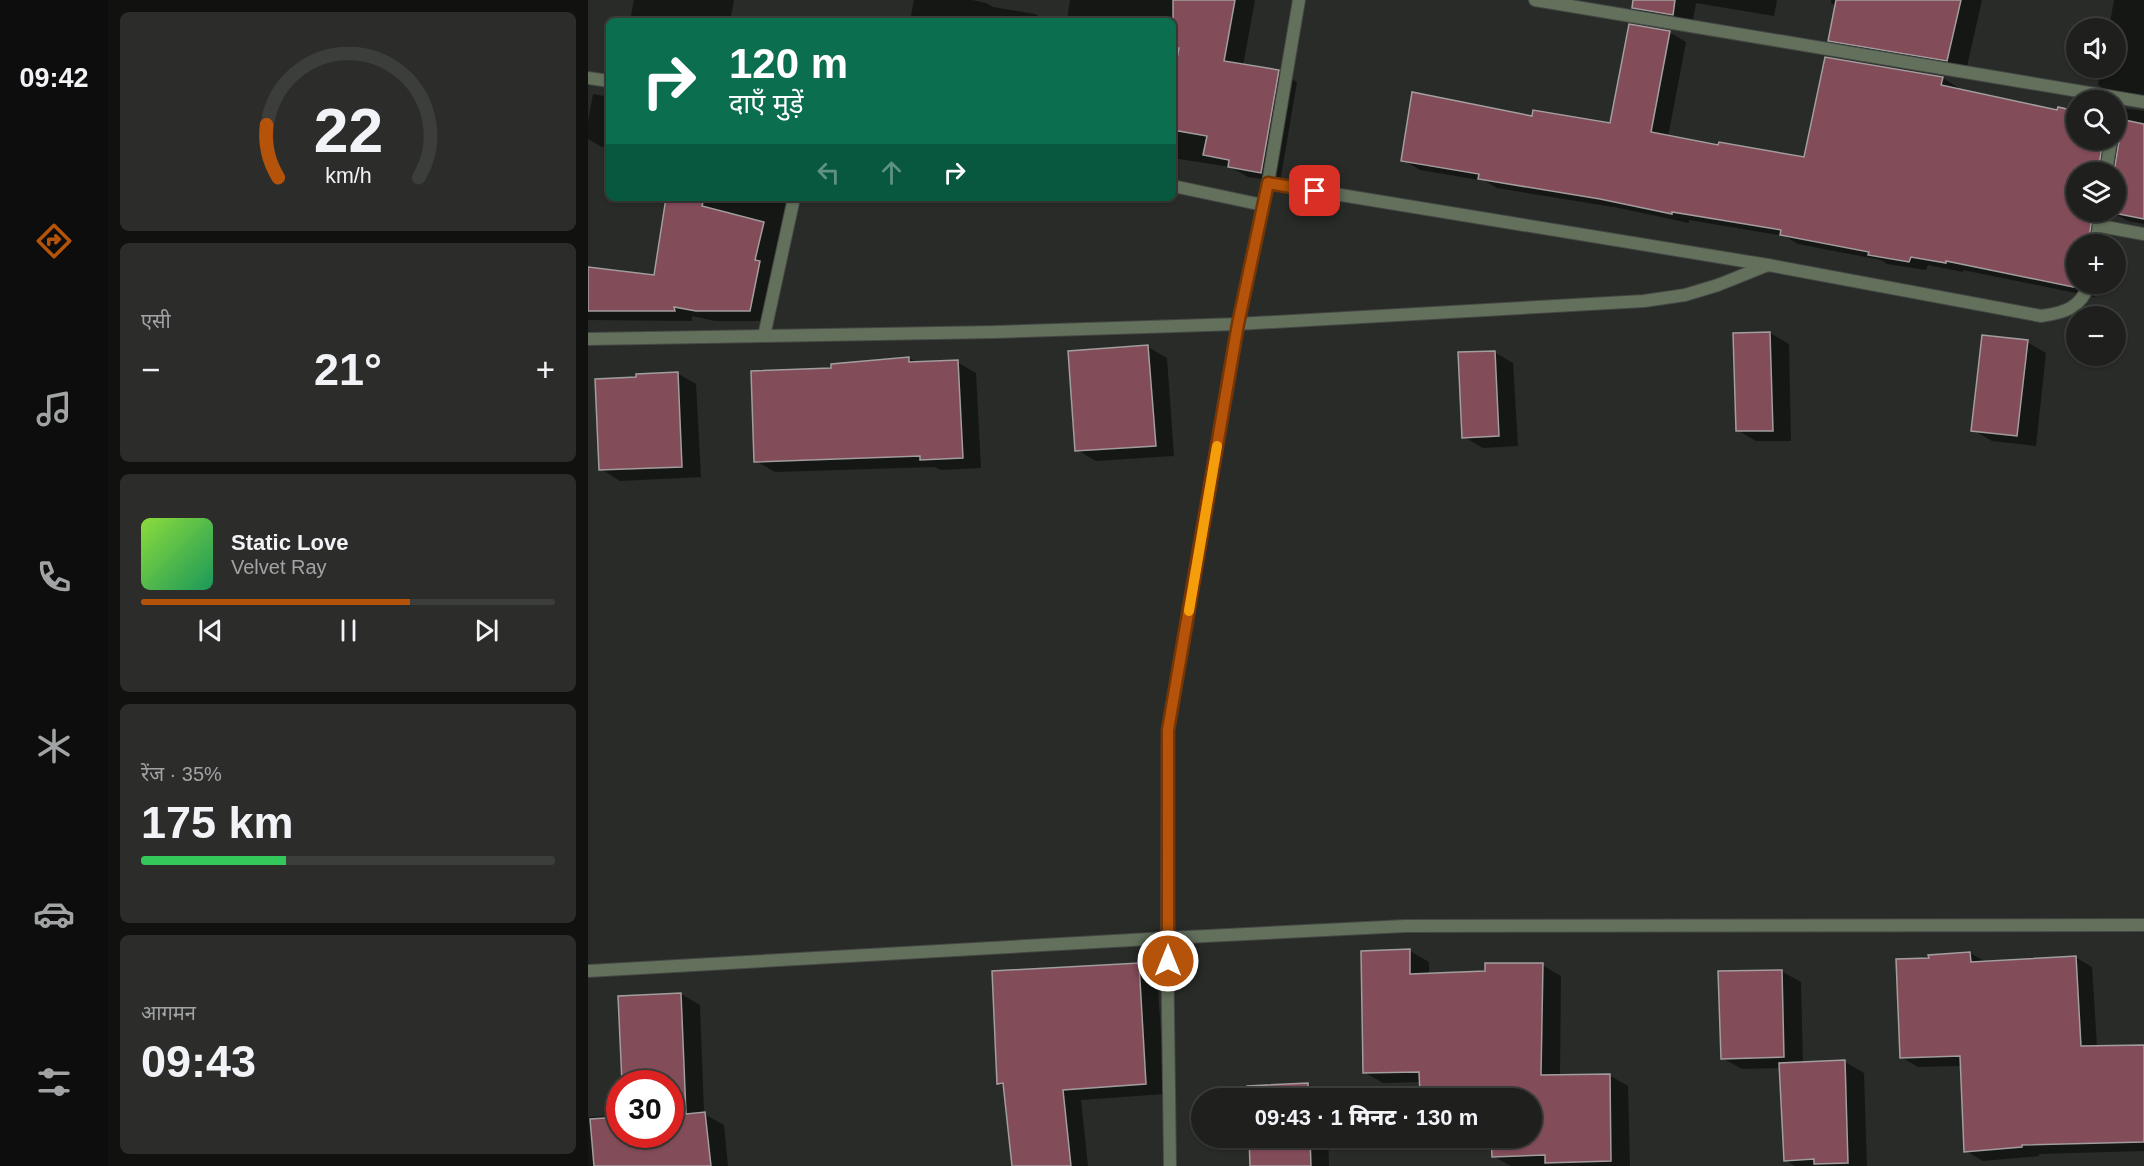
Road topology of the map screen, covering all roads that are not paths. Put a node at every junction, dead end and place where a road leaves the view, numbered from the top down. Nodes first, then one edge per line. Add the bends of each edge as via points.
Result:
1 (1299, 0) edge
2 (1535, 0) edge
3 (588, 78) edge
4 (606, 81) edge
5 (2066, 92) edge
6 (2126, 101) edge
7 (2144, 102) edge
8 (1268, 183) junction
9 (1176, 187) edge
10 (793, 201) edge
11 (1263, 205) junction
12 (2101, 222) edge
13 (2100, 226) junction
14 (2098, 234) edge
15 (2144, 234) edge
16 (1768, 265) junction
17 (2084, 294) edge
18 (1238, 324) junction
19 (764, 336) junction
20 (588, 339) edge
21 (2144, 925) edge
22 (1167, 938) junction
23 (588, 972) edge
24 (1170, 1166) edge

1 - 8 street
2 - 5 street
3 - 4 street
6 - 7 street
8 - 11 street
8 - 16 street
9 - 11 street
10 - 19 street
11 - 18 street
12 - 13 street
13 - 14 street
13 - 15 street
16 - 17 street via 2041,316 2062,313 2079,304
16 - 18 street via 1684,295 1644,301
18 - 19 street
18 - 22 street via 1168,730
19 - 20 street
21 - 22 street via 1405,926
22 - 23 street
22 - 24 street

